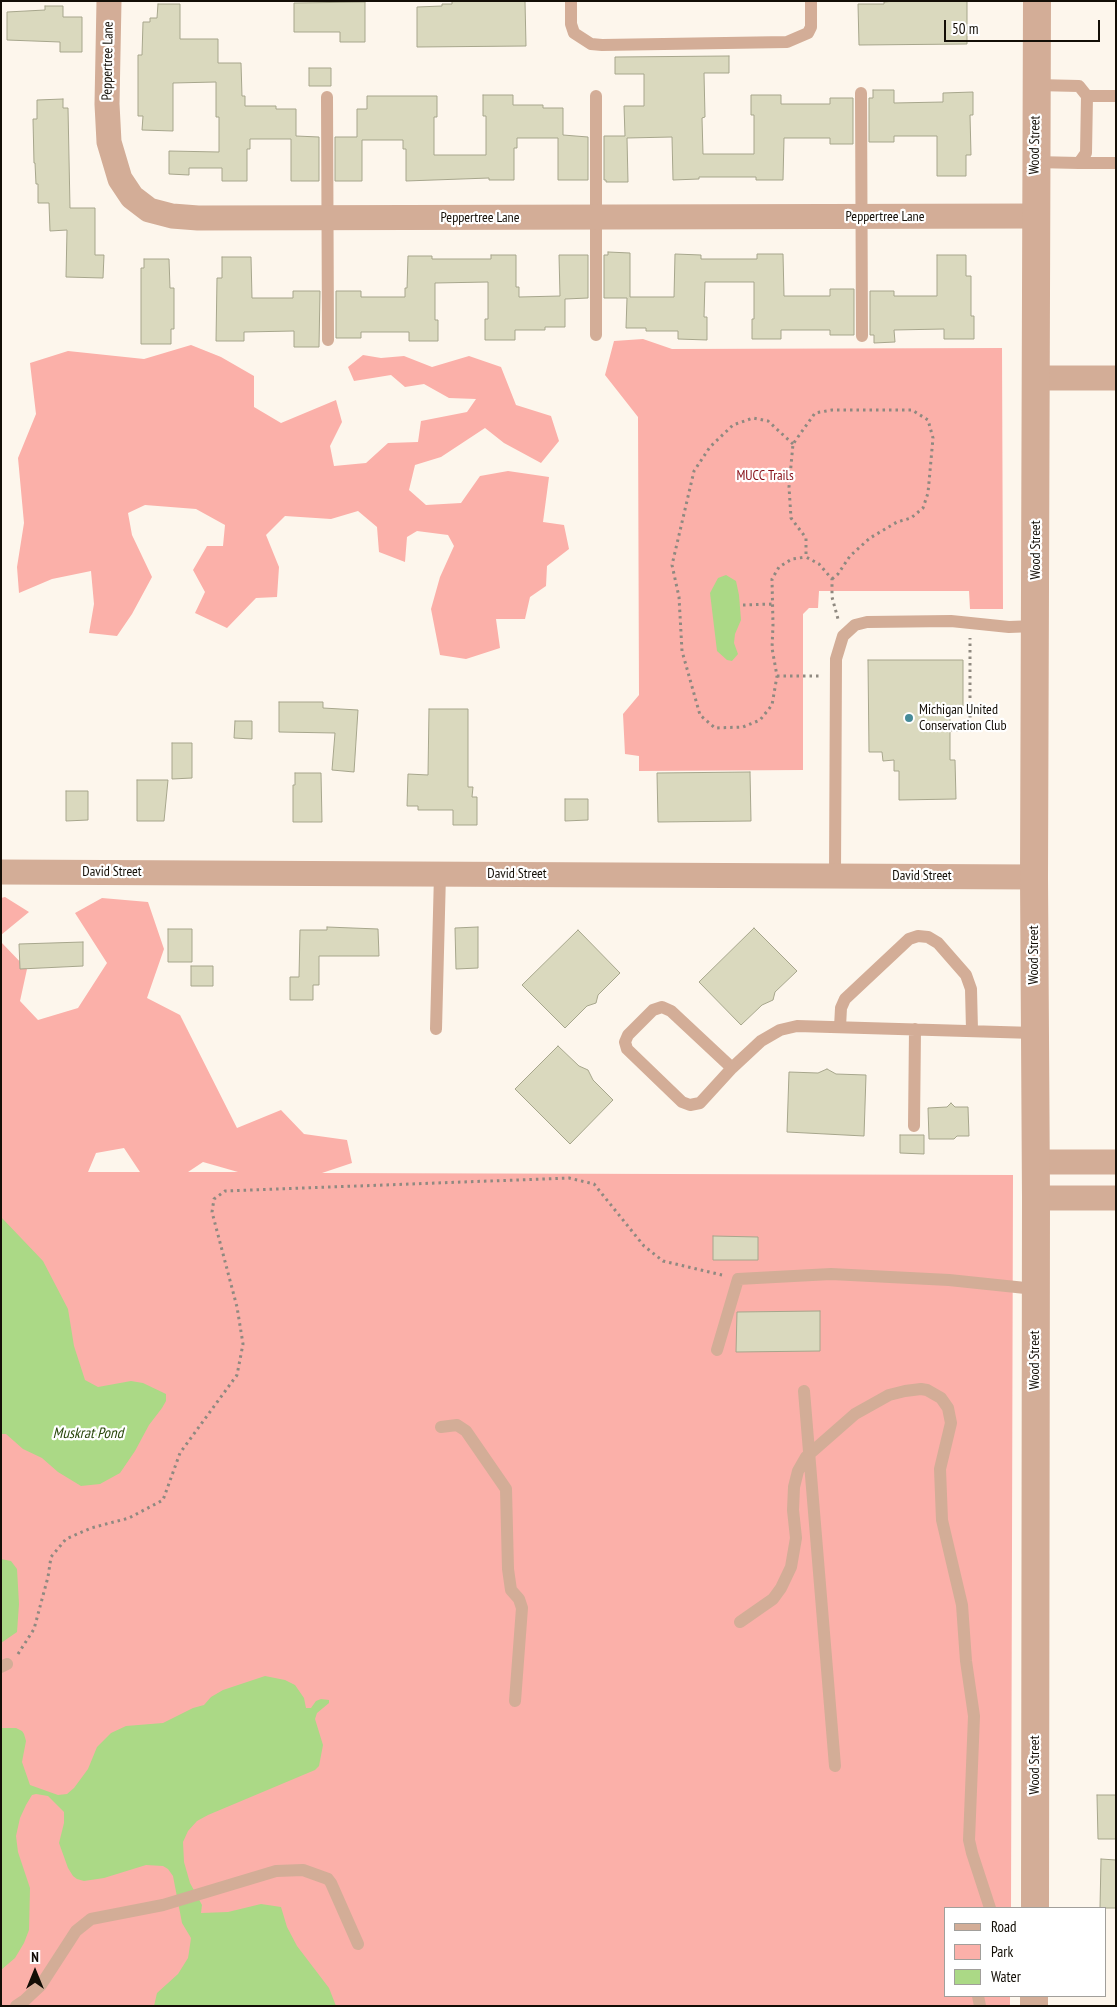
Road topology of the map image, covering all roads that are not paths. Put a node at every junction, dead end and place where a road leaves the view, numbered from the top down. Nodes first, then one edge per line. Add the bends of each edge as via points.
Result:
1 (109, 1) edge
2 (570, 1) edge
3 (811, 1) edge
4 (1037, 1) edge
5 (1036, 84) junction
6 (861, 93) dead end
7 (596, 96) dead end
8 (1087, 96) junction
9 (1116, 96) edge
10 (327, 97) dead end
11 (1035, 162) junction
12 (1078, 163) junction
13 (1116, 163) edge
14 (1035, 216) junction
15 (863, 217) junction
16 (328, 218) junction
17 (596, 218) junction
18 (596, 334) dead end
19 (862, 336) dead end
20 (328, 340) dead end
21 (1036, 378) junction
22 (1116, 378) edge
23 (1035, 626) junction
24 (1, 872) edge
25 (440, 874) junction
26 (835, 875) junction
27 (1034, 877) junction
28 (840, 1027) junction
29 (436, 1029) dead end
30 (915, 1029) junction
31 (972, 1030) junction
32 (1034, 1033) junction
33 (732, 1068) junction
34 (914, 1126) dead end
35 (1035, 1162) junction
36 (1116, 1162) edge
37 (1036, 1198) junction
38 (1116, 1198) edge
39 (1035, 1289) junction
40 (717, 1350) dead end
41 (804, 1391) dead end
42 (441, 1427) dead end
43 (809, 1454) junction
44 (740, 1622) dead end
45 (515, 1701) dead end
46 (835, 1766) dead end
47 (990, 1907) edge
48 (1035, 1907) edge
49 (358, 1944) dead end
50 (16, 2006) edge

1 - 16 street, Peppertree Lane via 109,142 120,178 132,197 149,210 172,216
2 - 3 lane via 574,33 591,44 786,42 808,33
4 - 5 street, Wood Street
5 - 8 lane via 1079,86
5 - 11 street, Wood Street
6 - 15 lane
7 - 17 lane
8 - 9 lane
8 - 12 lane via 1086,154
10 - 16 lane
11 - 12 lane
11 - 14 street, Wood Street
12 - 13 lane
14 - 15 street, Peppertree Lane
14 - 21 street, Wood Street
15 - 17 street, Peppertree Lane
15 - 19 lane
16 - 17 street, Peppertree Lane
16 - 20 lane
17 - 18 lane
21 - 22 street
21 - 23 street, Wood Street
23 - 26 lane via 867,622 855,625 843,636 836,659
23 - 27 street, Wood Street
24 - 25 street, David Street
25 - 26 street, David Street
25 - 29 lane
26 - 27 street, David Street
27 - 32 street, Wood Street
28 - 30 lane
28 - 31 lane via 844,999 909,939 918,936 938,943 966,975 971,989
28 - 33 lane via 797,1026 780,1030 761,1041
30 - 31 lane
30 - 34 lane
31 - 32 lane
32 - 35 street, Wood Street
33 - 33 lane via 700,1103 690,1105 682,1102 627,1049 625,1042 653,1010 662,1008 671,1011
35 - 36 street
35 - 37 street, Wood Street
37 - 38 street
37 - 39 street, Wood Street
39 - 40 lane via 949,1280 831,1274 738,1279
39 - 48 street, Wood Street
41 - 43 lane
42 - 45 lane via 457,1425 466,1431 506,1489 508,1569 512,1590 522,1608
43 - 44 lane via 801,1464 794,1487 796,1538 788,1572 773,1599
43 - 46 lane
43 - 47 lane via 854,1414 897,1392 927,1390 941,1398 948,1408 951,1423 940,1469 942,1520 964,1615 966,1661 974,1716 970,1847
49 - 50 lane via 331,1883 308,1871 276,1871 165,1904 91,1919 76,1931 42,1985

